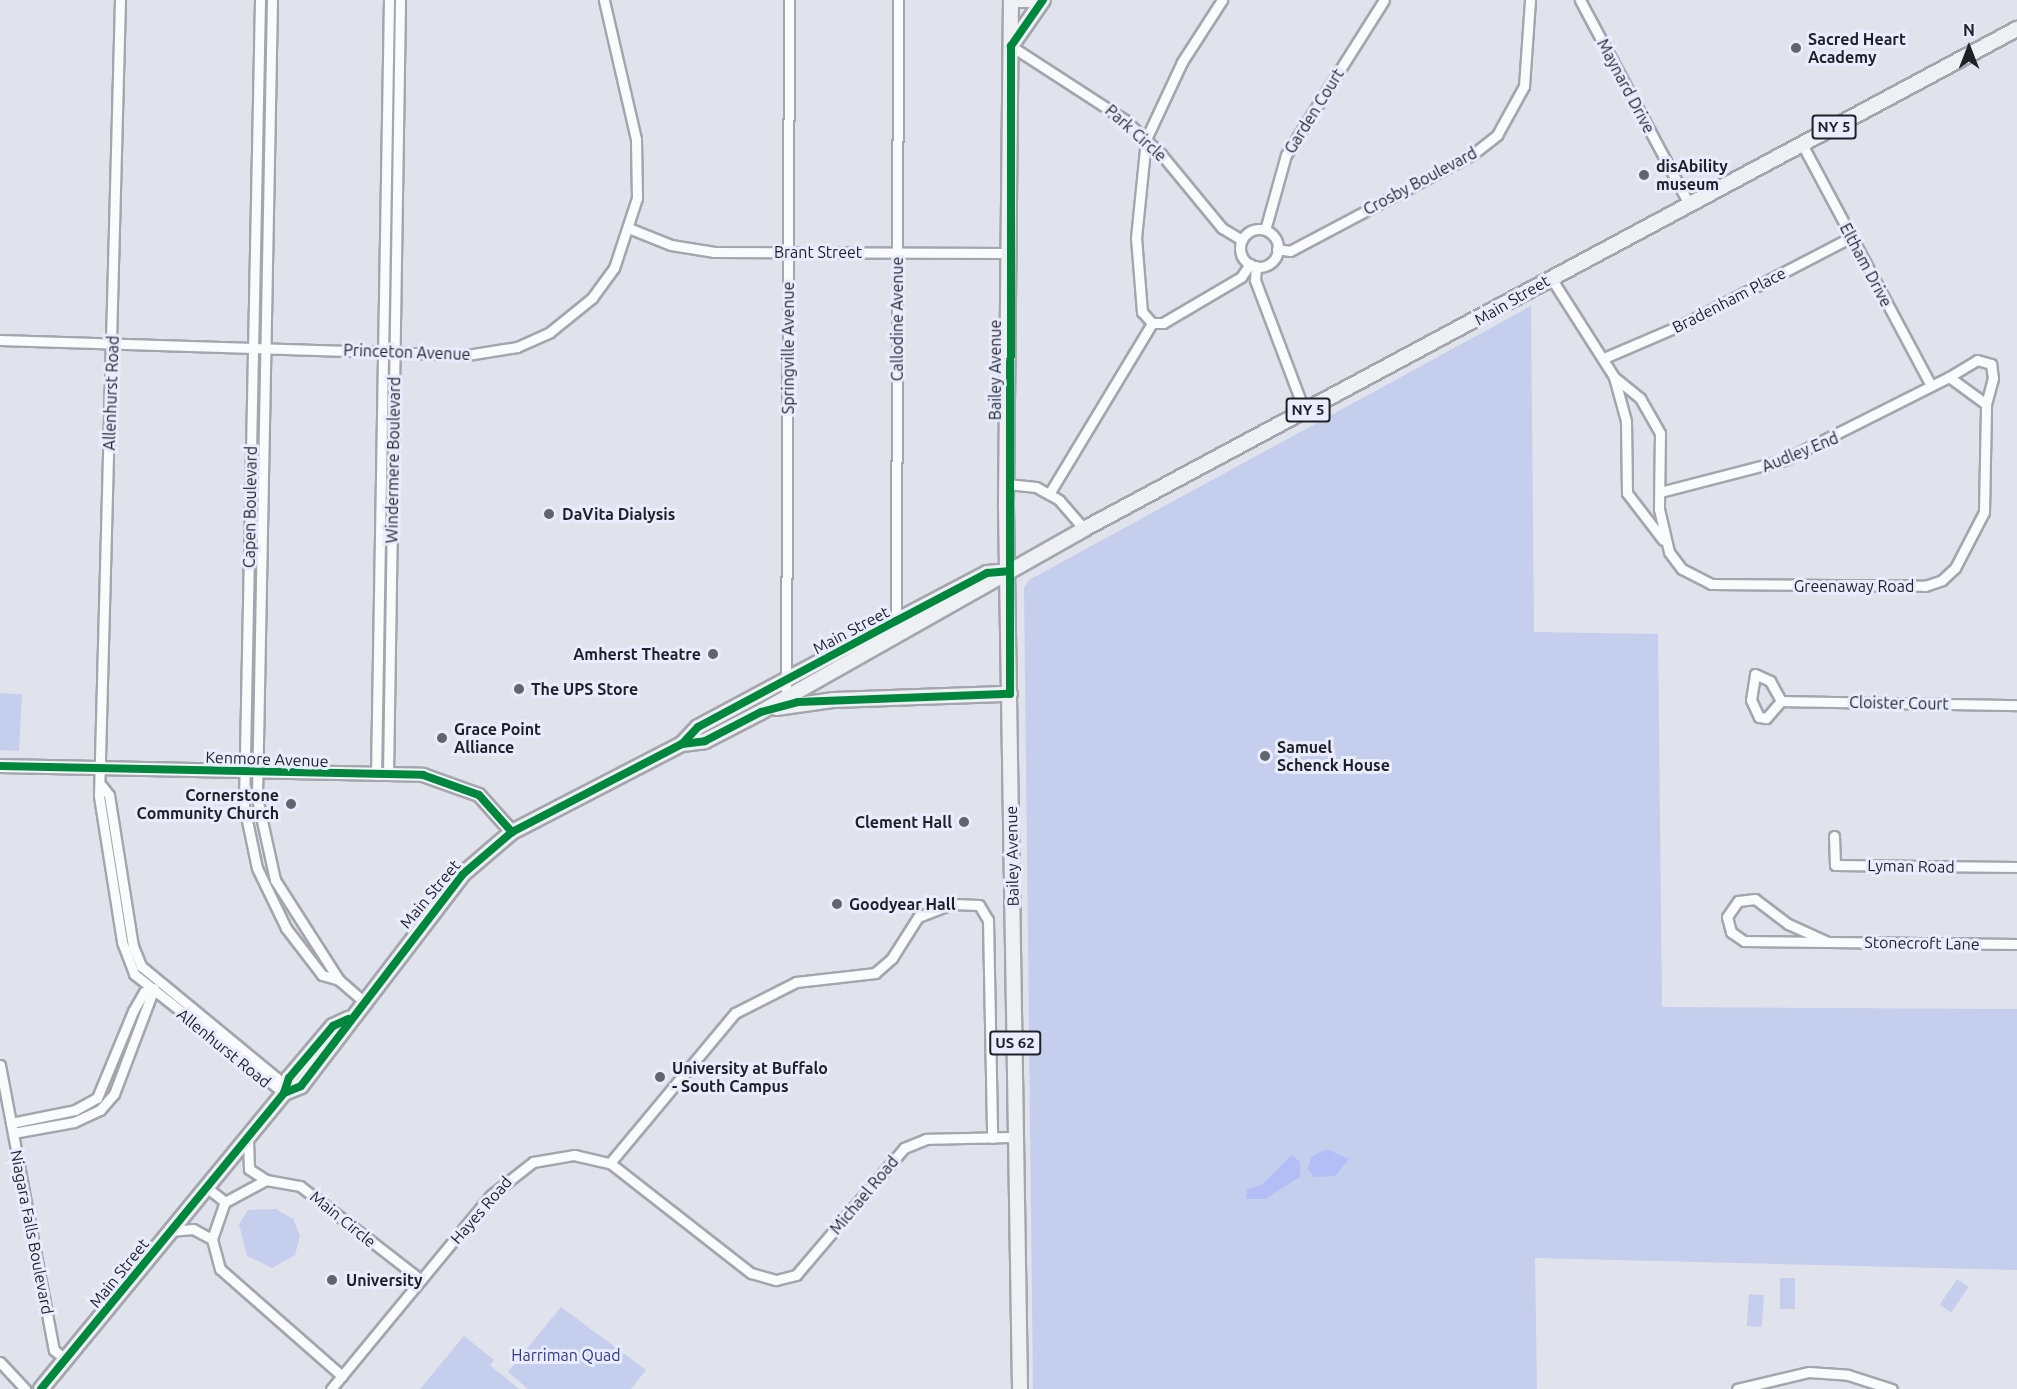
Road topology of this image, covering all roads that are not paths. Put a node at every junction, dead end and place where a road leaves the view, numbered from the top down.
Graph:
1 (120, 0) edge
2 (260, 0) edge
3 (272, 0) edge
4 (389, 0) edge
5 (400, 0) edge
6 (604, 0) edge
7 (789, 0) edge
8 (898, 0) edge
9 (1011, 0) edge
10 (1017, 0) edge
11 (1041, 0) edge
12 (1222, 0) edge
13 (1384, 0) edge
14 (1530, 0) edge
15 (1580, 0) edge
16 (2017, 29) edge
17 (1011, 46) junction
18 (1146, 139) junction
19 (1802, 144) junction
20 (1689, 204) junction
21 (631, 229) junction
22 (1265, 230) junction
23 (1851, 237) junction
24 (1242, 240) junction
25 (1277, 249) junction
26 (897, 252) junction
27 (788, 253) junction
28 (1008, 253) junction
29 (1253, 265) junction
30 (1551, 278) junction
31 (1152, 323) junction
32 (0, 340) edge
33 (112, 342) junction
34 (254, 347) junction
35 (266, 347) junction
36 (383, 351) junction
37 (395, 351) junction
38 (1604, 358) junction
39 (1614, 377) junction
40 (1949, 377) junction
41 (1931, 386) junction
42 (1986, 404) junction
43 (1305, 412) junction
44 (1007, 484) junction
45 (1660, 492) junction
46 (1049, 494) junction
47 (1084, 529) junction
48 (1666, 544) junction
49 (1008, 571) junction
50 (896, 621) junction
51 (896, 637) junction
52 (786, 681) junction
53 (1010, 694) junction
54 (786, 697) junction
55 (1781, 701) junction
56 (2017, 705) edge
57 (761, 712) junction
58 (682, 744) junction
59 (0, 766) edge
60 (100, 768) junction
61 (245, 771) junction
62 (258, 772) junction
63 (382, 775) junction
64 (102, 786) junction
65 (512, 832) junction
66 (1834, 836) dead end
67 (2017, 867) edge
68 (123, 881) junction
69 (112, 883) junction
70 (278, 887) junction
71 (267, 894) junction
72 (1828, 942) junction
73 (2017, 944) edge
74 (339, 980) junction
75 (155, 986) junction
76 (362, 1000) junction
77 (120, 1057) junction
78 (0, 1065) edge
79 (284, 1093) junction
80 (87, 1104) junction
81 (93, 1114) junction
82 (12, 1128) junction
83 (249, 1136) junction
84 (1017, 1137) junction
85 (992, 1138) junction
86 (610, 1163) junction
87 (266, 1180) junction
88 (206, 1187) junction
89 (225, 1202) junction
90 (171, 1231) junction
91 (212, 1239) junction
92 (796, 1275) joint
93 (421, 1280) junction
94 (65, 1359) junction
95 (0, 1362) edge
96 (0, 1376) edge
97 (342, 1376) junction
98 (11, 1377) junction
99 (25, 1389) edge
100 (41, 1389) edge
101 (332, 1389) edge
102 (1020, 1389) edge
103 (1737, 1389) edge
104 (1892, 1389) edge

1 - 33 street, Allenhurst Road
2 - 34 street, Capen Boulevard
3 - 35 street, Capen Boulevard
4 - 36 street, Windermere Boulevard
5 - 37 street, Windermere Boulevard
6 - 21 street, Princeton Avenue
7 - 27 street, Springville Avenue
8 - 26 street, Callodine Avenue
9 - 17 main road, Bailey Avenue / US 62
10 - 11 main road
11 - 17 main road
12 - 18 street
13 - 22 street, Garden Court
14 - 25 street, Crosby Boulevard
15 - 20 street, Maynard Drive
16 - 19 main road, Main Street / NY 5
17 - 18 street, Park Circle
17 - 28 main road, Bailey Avenue / US 62
18 - 24 street, Park Circle
18 - 31 street
19 - 20 main road, Main Street / NY 5
19 - 23 street, Eltham Drive
20 - 30 main road, Main Street / NY 5
21 - 27 street, Brant Street
21 - 37 street, Princeton Avenue
22 - 24 street
22 - 25 street
23 - 38 street, Bradenham Place
23 - 41 street, Eltham Drive
24 - 29 street
25 - 29 street, Crosby Boulevard
26 - 27 street, Brant Street
26 - 28 street, Brant Street
26 - 50 street, Callodine Avenue
27 - 52 street, Springville Avenue
28 - 44 main road, Bailey Avenue / US 62
29 - 31 street, Crosby Boulevard
29 - 43 street
30 - 38 street
30 - 43 main road, Main Street / NY 5
31 - 46 street
32 - 33 street, Princeton Avenue
33 - 34 street, Princeton Avenue
33 - 60 street, Allenhurst Road
34 - 35 street, Princeton Avenue
34 - 61 street, Capen Boulevard
35 - 36 street, Princeton Avenue
35 - 62 street, Capen Boulevard
36 - 37 street, Princeton Avenue
36 - 63 street, Windermere Boulevard
37 - 63 street, Windermere Boulevard
38 - 39 street
39 - 45 street
39 - 48 street, Greenaway Road
40 - 41 street, Greenaway Road
40 - 42 street
40 - 42 street, Greenaway Road
41 - 45 street, Audley End
42 - 48 street, Greenaway Road
43 - 47 main road, Main Street / NY 5
44 - 46 street
44 - 49 main road, Bailey Avenue / US 62
45 - 48 street
46 - 47 street
47 - 49 main road, Main Street / NY 5
49 - 50 main road, Main Street / NY 5
49 - 51 main road, Main Street / NY 5
49 - 53 main road, Bailey Avenue / US 62
50 - 51 street, Callodine Avenue
50 - 52 main road, Main Street / NY 5
51 - 54 main road, Main Street / NY 5
52 - 54 street, Springville Avenue
52 - 58 main road, Main Street / NY 5
53 - 57 main road
53 - 84 main road, Bailey Avenue / US 62
54 - 57 main road, Main Street / NY 5
55 - 55 street
55 - 56 street, Cloister Court
57 - 58 main road, Main Street / NY 5
58 - 65 main road, Main Street / NY 5
59 - 60 main road, Kenmore Avenue
60 - 61 main road, Kenmore Avenue
60 - 64 street, Allenhurst Road
61 - 62 main road, Kenmore Avenue
61 - 71 street, Capen Boulevard
62 - 63 main road, Kenmore Avenue
62 - 70 street, Capen Boulevard
63 - 65 main road, Kenmore Avenue
64 - 68 street, Allenhurst Road
64 - 69 street, Allenhurst Road
65 - 76 main road, Main Street / NY 5
66 - 67 street, Lyman Road
68 - 69 street
68 - 75 street, Allenhurst Road
69 - 75 street, Allenhurst Road
70 - 71 street
70 - 74 street, Capen Boulevard
71 - 74 street, Capen Boulevard
72 - 72 street, Stonecroft Lane
72 - 73 street, Stonecroft Lane
74 - 76 street, Capen Boulevard
75 - 77 street
75 - 79 street, Allenhurst Road
76 - 79 main road, Main Street / NY 5
77 - 80 street
77 - 81 street
78 - 82 street, Niagara Falls Boulevard
79 - 83 main road, Main Street / NY 5
80 - 81 street
80 - 82 street
81 - 82 street
82 - 94 street, Niagara Falls Boulevard
83 - 87 street
83 - 88 main road, Main Street / NY 5
84 - 85 street, Michael Road
84 - 102 main road, Bailey Avenue / US 62
85 - 86 street
85 - 92 street, Michael Road
86 - 92 street, Hayes Road
86 - 93 street, Hayes Road
87 - 89 street
87 - 93 street, Main Circle
88 - 89 street
88 - 90 main road, Main Street / NY 5
89 - 91 street
90 - 91 street
90 - 94 main road, Main Street / NY 5
91 - 97 street
93 - 97 street, Hayes Road
94 - 100 main road, NY 5
95 - 98 street
96 - 98 street
97 - 101 street, Hayes Road
98 - 99 street
103 - 104 street

